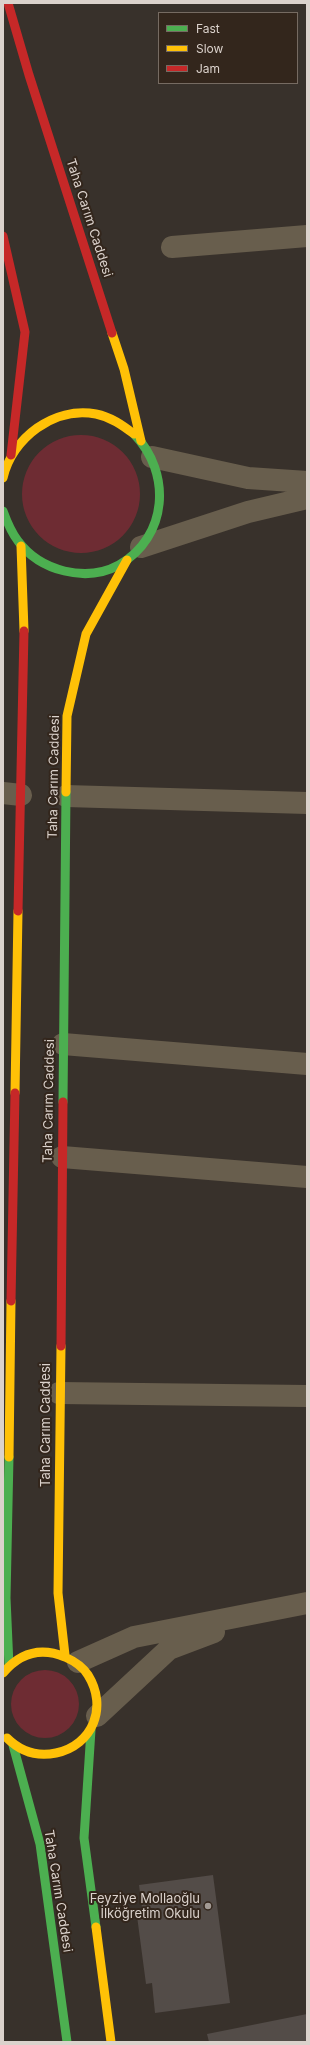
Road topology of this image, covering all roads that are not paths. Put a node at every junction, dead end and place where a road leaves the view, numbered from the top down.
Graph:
1 (8, 3) edge
2 (3, 236) edge
3 (307, 236) edge
4 (172, 247) dead end
5 (147, 449) junction
6 (10, 456) junction
7 (3, 478) edge
8 (307, 482) edge
9 (307, 498) edge
10 (3, 511) edge
11 (21, 546) junction
12 (134, 553) junction
13 (12, 794) edge
14 (66, 796) junction
15 (307, 803) edge
16 (10, 1039) edge
17 (63, 1044) junction
18 (307, 1064) edge
19 (62, 1157) junction
20 (307, 1177) edge
21 (59, 1393) junction
22 (307, 1396) edge
23 (307, 1603) edge
24 (260, 1614) junction
25 (71, 1658) junction
26 (6, 1670) edge
27 (94, 1723) junction
28 (3, 1735) edge
29 (13, 1745) junction
30 (67, 2042) edge
31 (110, 2042) edge

1 - 5 main road, Taha Carım Caddesi
2 - 6 main road
3 - 4 street
5 - 6 main road
5 - 8 street
5 - 12 main road, Taha Carım Caddesi
6 - 7 main road
9 - 12 street
10 - 11 main road
11 - 12 main road
11 - 13 main road
12 - 14 main road, Taha Carım Caddesi
13 - 16 main road
14 - 15 street
14 - 17 main road, Taha Carım Caddesi
16 - 26 main road
17 - 18 street
17 - 19 main road, Taha Carım Caddesi
19 - 20 street
19 - 21 main road, Taha Carım Caddesi
21 - 22 street
21 - 25 main road, Taha Carım Caddesi
23 - 24 street
24 - 25 street
24 - 27 street
25 - 26 main road
25 - 27 main road
27 - 29 main road
27 - 31 main road
28 - 29 main road
29 - 30 main road, Taha Carım Caddesi

